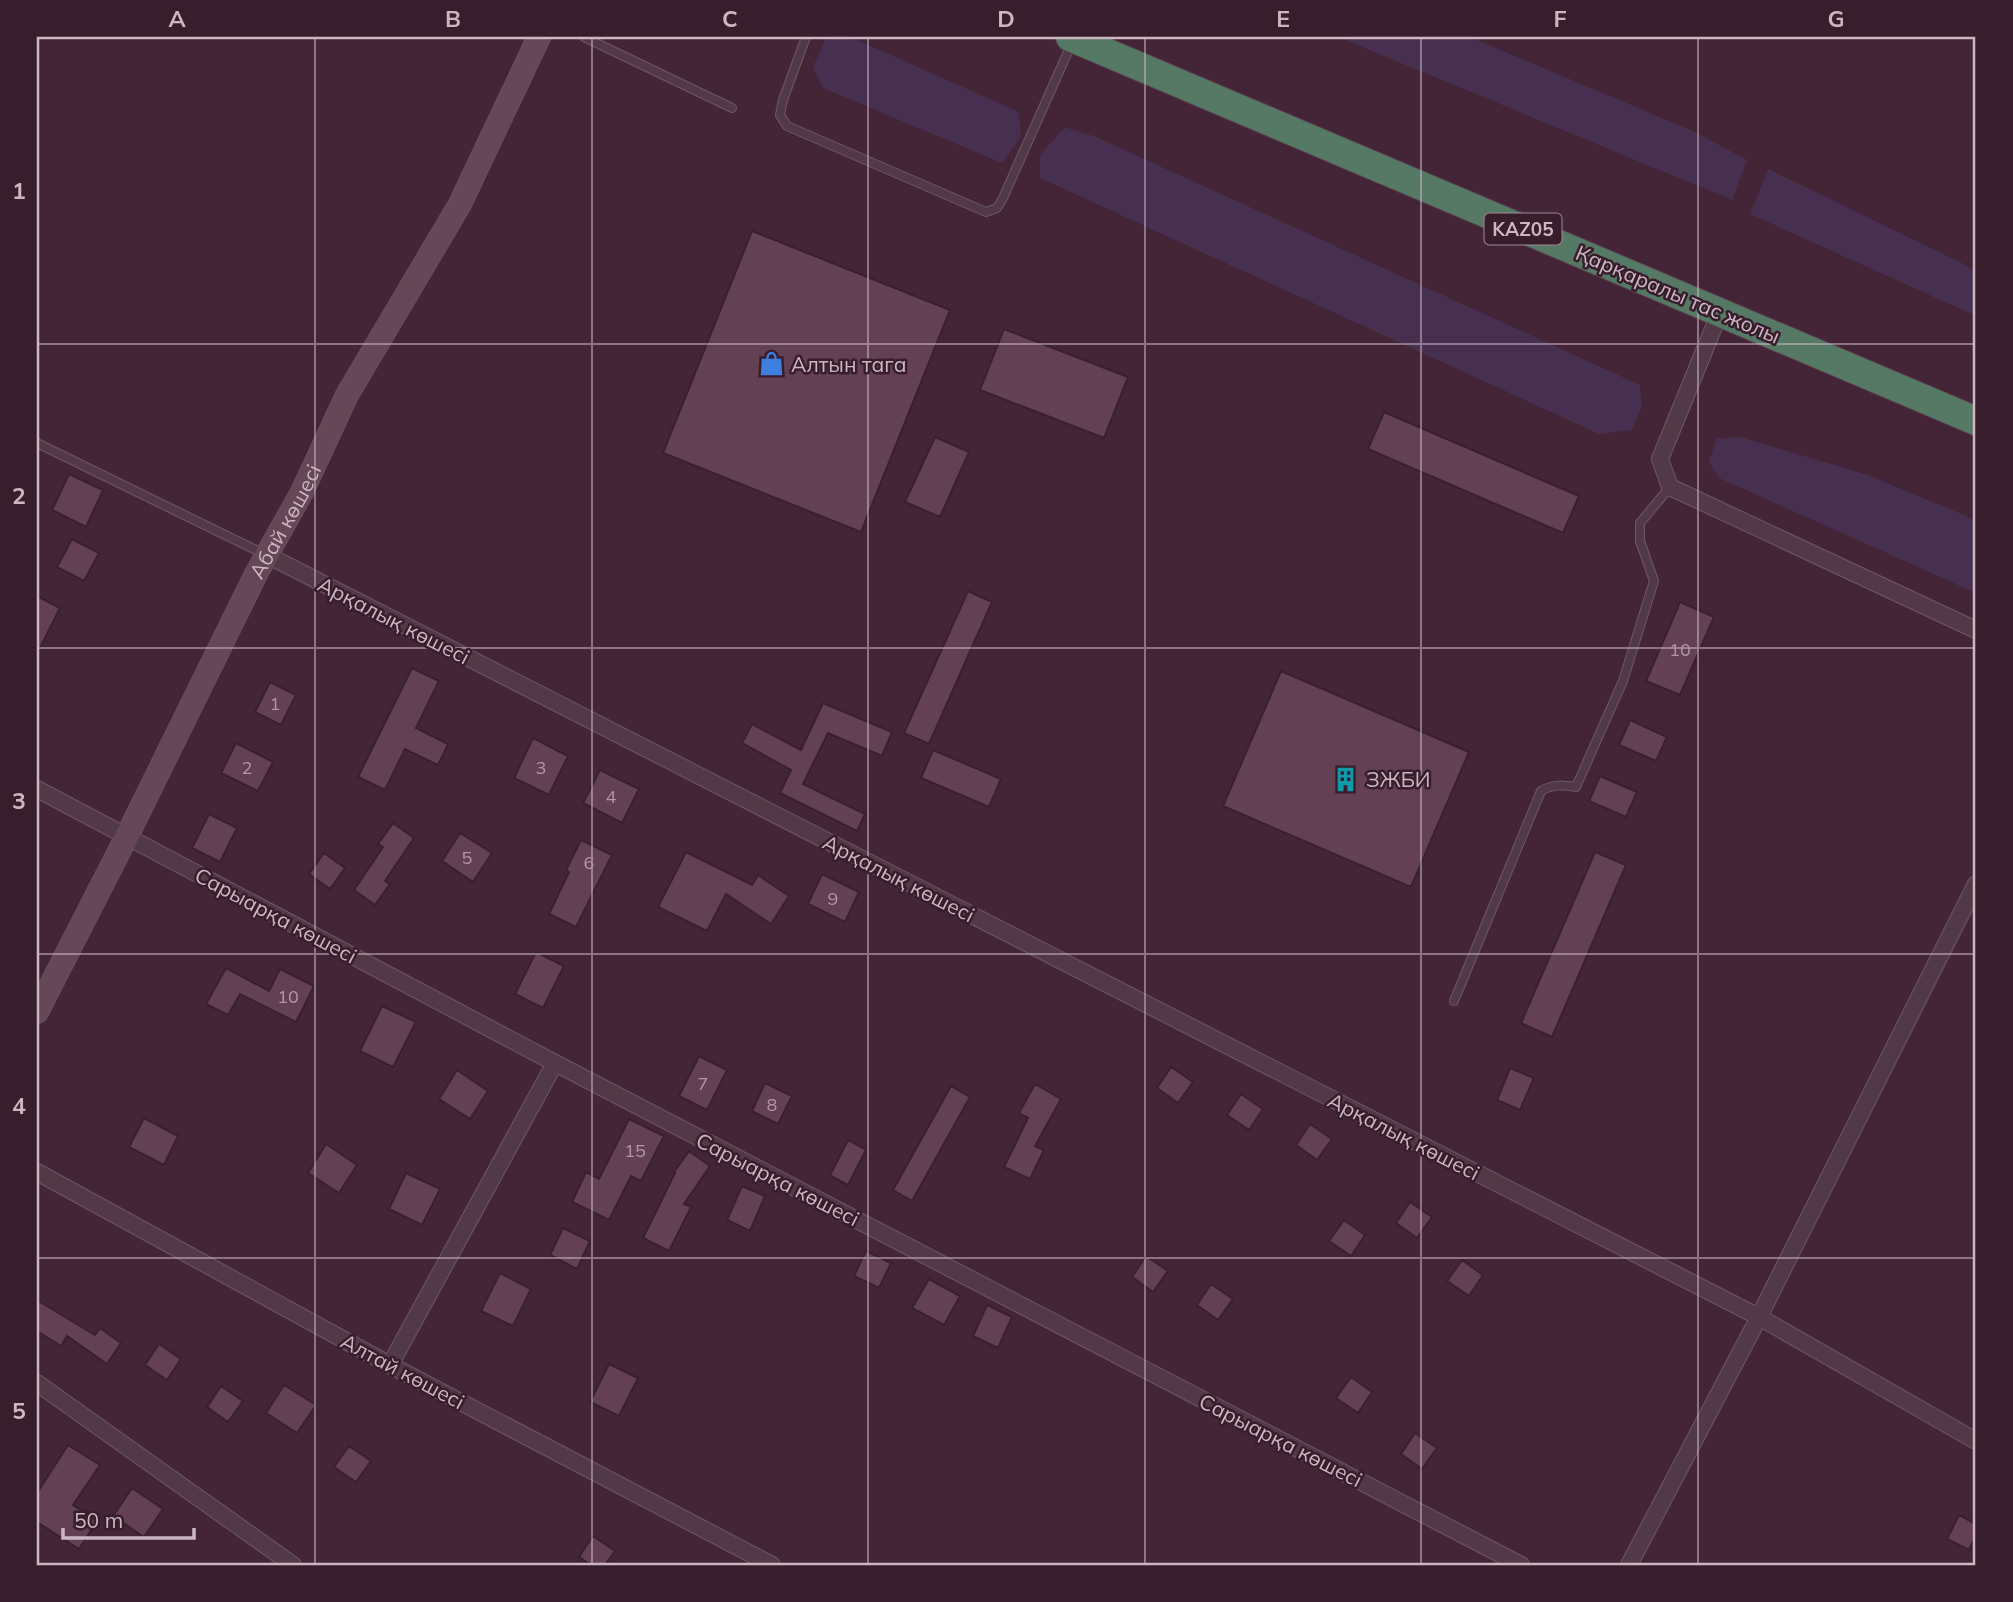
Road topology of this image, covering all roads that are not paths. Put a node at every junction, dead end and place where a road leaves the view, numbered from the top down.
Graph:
1 (539, 37) edge
2 (584, 37) edge
3 (806, 37) edge
4 (1072, 38) edge
5 (732, 108) dead end
6 (1720, 312) junction
7 (1976, 421) edge
8 (37, 443) edge
9 (1670, 486) junction
10 (267, 555) junction
11 (1976, 630) edge
12 (37, 789) edge
13 (127, 836) junction
14 (1976, 884) edge
15 (1454, 1001) dead end
16 (37, 1012) edge
17 (555, 1063) junction
18 (37, 1172) edge
19 (1759, 1317) junction
20 (390, 1365) junction
21 (37, 1383) edge
22 (1976, 1441) edge
23 (293, 1565) edge
24 (772, 1565) edge
25 (1521, 1565) edge
26 (1629, 1565) edge

1 - 10 main road, Абай көшесі
2 - 5 lane
3 - 4 lane
4 - 6 highway, Қарқаралы тас жолы / KАZ05
6 - 7 highway, Қарқаралы тас жолы / KАZ05
6 - 9 street
8 - 10 lane, Арқалық көшесі
9 - 11 street
9 - 15 lane
10 - 13 main road, Абай көшесі
10 - 19 street, Арқалық көшесі
12 - 13 street, Сарыарқа көшесі
13 - 16 main road, Абай көшесі
13 - 17 street, Сарыарқа көшесі
14 - 19 street
17 - 20 street
17 - 25 street, Сарыарқа көшесі
18 - 20 street, Алтай көшесі
19 - 22 street, Арқалық көшесі
19 - 26 street
20 - 24 street, Алтай көшесі
21 - 23 street

